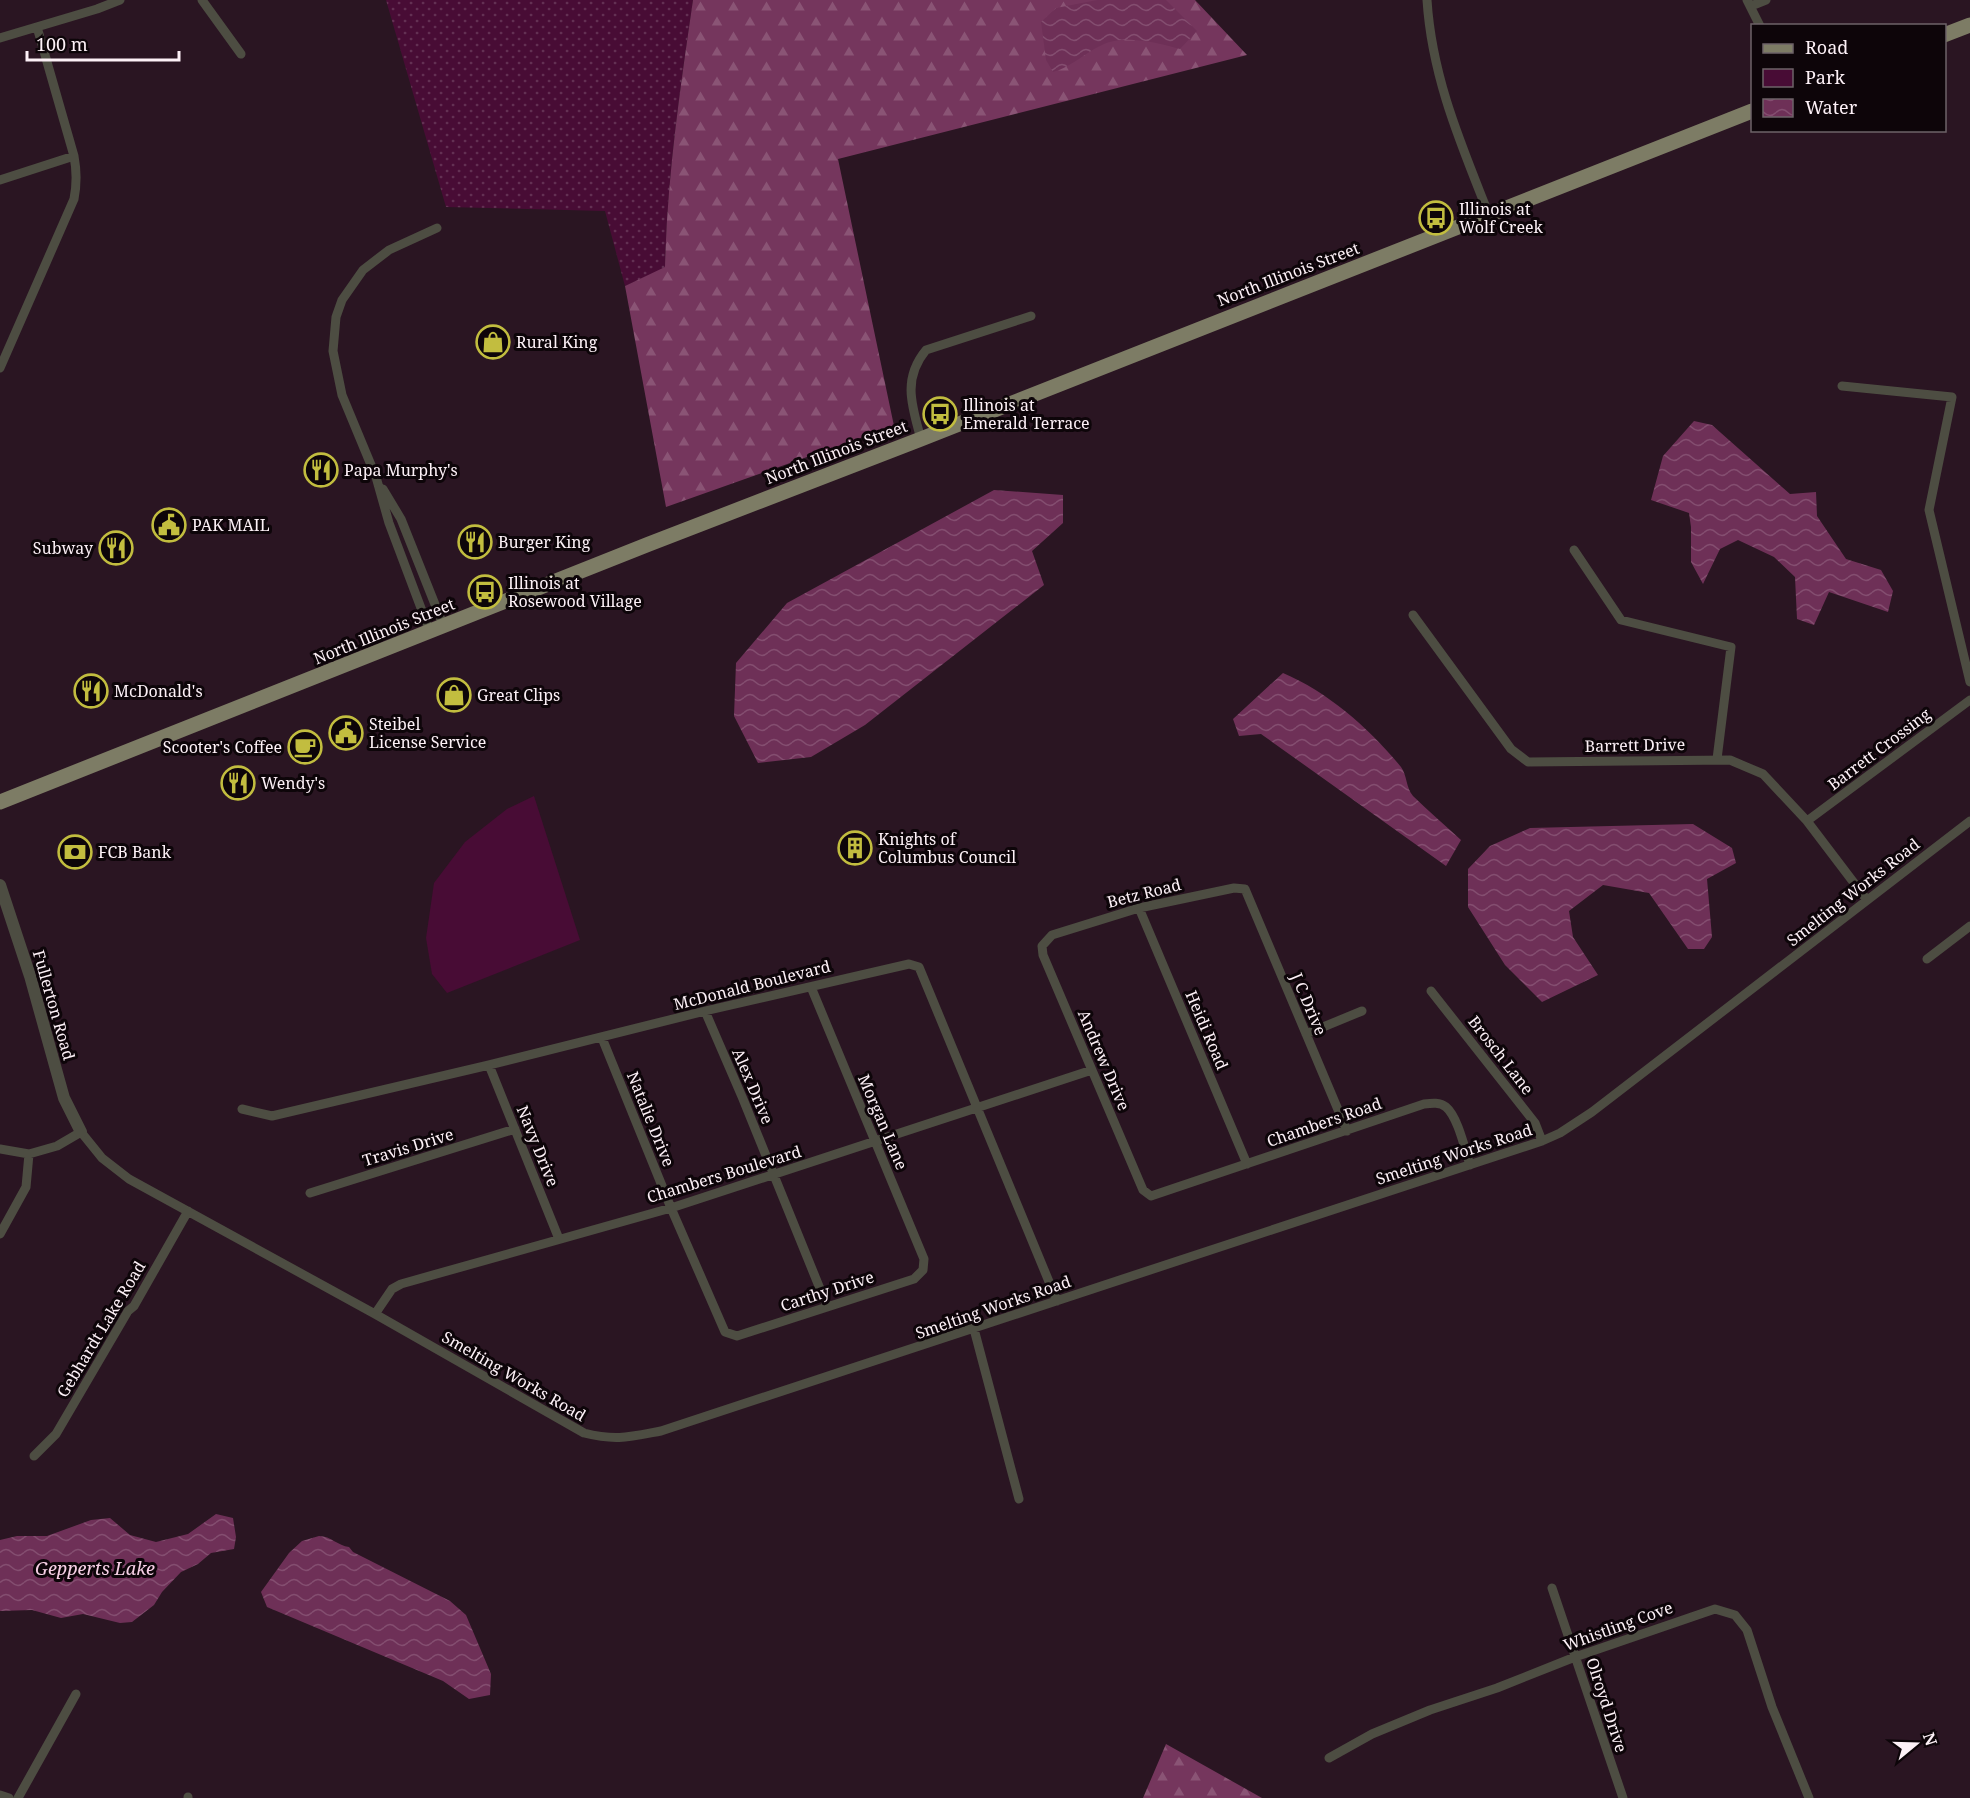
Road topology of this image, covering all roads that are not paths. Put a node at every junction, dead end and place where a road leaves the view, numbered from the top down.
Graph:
1 (120, 0) edge
2 (202, 0) edge
3 (1426, 0) edge
4 (1766, 0) edge
5 (1749, 3) edge
6 (1759, 24) edge
7 (1970, 25) edge
8 (37, 27) junction
9 (1946, 34) edge
10 (0, 38) edge
11 (241, 54) dead end
12 (1751, 111) edge
13 (74, 156) junction
14 (0, 180) edge
15 (1489, 215) junction
16 (437, 228) dead end
17 (1031, 316) dead end
18 (0, 368) edge
19 (1842, 386) dead end
20 (921, 439) junction
21 (376, 477) junction
22 (1574, 550) dead end
23 (1413, 615) dead end
24 (437, 629) junction
25 (1970, 682) edge
26 (1970, 700) edge
27 (1717, 759) junction
28 (0, 802) edge
29 (1807, 821) junction
30 (1970, 821) edge
31 (0, 885) edge
32 (1245, 889) joint
33 (1868, 900) junction
34 (1139, 908) junction
35 (1970, 927) edge
36 (1052, 934) joint
37 (1927, 959) dead end
38 (811, 987) junction
39 (1431, 991) dead end
40 (705, 1011) junction
41 (1362, 1011) dead end
42 (1306, 1034) junction
43 (602, 1038) junction
44 (489, 1065) junction
45 (1092, 1070) junction
46 (978, 1108) junction
47 (242, 1109) dead end
48 (515, 1129) junction
49 (81, 1131) junction
50 (1347, 1131) junction
51 (1542, 1141) junction
52 (875, 1142) junction
53 (0, 1149) edge
54 (29, 1154) junction
55 (1247, 1164) junction
56 (1470, 1165) junction
57 (774, 1175) junction
58 (310, 1193) dead end
59 (1152, 1196) joint
60 (671, 1208) junction
61 (188, 1211) junction
62 (0, 1234) edge
63 (559, 1239) junction
64 (923, 1270) joint
65 (1057, 1301) junction
66 (827, 1306) junction
67 (375, 1314) junction
68 (974, 1329) junction
69 (737, 1336) joint
70 (34, 1456) dead end
71 (1020, 1499) dead end
72 (1552, 1588) dead end
73 (1575, 1657) junction
74 (75, 1694) dead end
75 (1329, 1758) dead end
76 (0, 1795) edge
77 (9, 1798) edge
78 (18, 1798) edge
79 (1623, 1798) edge
80 (1809, 1798) edge

1 - 8 street
2 - 11 street
3 - 15 street
4 - 5 street
5 - 6 street
7 - 9 main road
8 - 10 street
8 - 13 street
12 - 15 main road, North Illinois Street
13 - 14 street
13 - 18 street
15 - 20 main road, North Illinois Street
16 - 21 street
17 - 20 street
19 - 25 street
20 - 24 main road, North Illinois Street
21 - 24 street
21 - 24 street
22 - 27 street
23 - 27 street, Barrett Drive
24 - 28 main road, North Illinois Street
26 - 29 street, Barrett Crossing
27 - 29 street, Barrett Drive
29 - 33 street, Barrett Drive
30 - 33 street, Smelting Works Road
31 - 49 street, Fullerton Road
32 - 34 street, Betz Road
32 - 42 street, J C Drive
33 - 51 street, Smelting Works Road
34 - 36 street, Betz Road
34 - 55 street, Heidi Road
35 - 37 street
36 - 45 street, Andrew Drive
38 - 40 street, McDonald Boulevard
38 - 46 street, McDonald Boulevard
38 - 52 street, Morgan Lane
39 - 51 street, Brosch Lane
40 - 43 street, McDonald Boulevard
40 - 57 street, Alex Drive
41 - 42 street
42 - 50 street, J C Drive
43 - 44 street, McDonald Boulevard
43 - 60 street, Natalie Drive
44 - 47 street, McDonald Boulevard
44 - 48 street, Navy Drive
45 - 46 street, Chambers Boulevard
45 - 59 street, Andrew Drive
46 - 52 street, Chambers Boulevard
46 - 65 street, McDonald Boulevard
48 - 58 street, Travis Drive
48 - 63 street, Navy Drive
49 - 54 street
49 - 61 street, Smelting Works Road
50 - 55 street, Chambers Road
50 - 56 street, Chambers Road
51 - 56 street, Smelting Works Road
52 - 57 street, Chambers Boulevard
52 - 64 street, Morgan Lane
53 - 54 street
54 - 62 street
55 - 59 street, Chambers Road
56 - 65 street, Smelting Works Road
57 - 60 street, Chambers Boulevard
57 - 66 street, Alex Drive
60 - 63 street, Chambers Boulevard
60 - 69 street, Natalie Drive
61 - 67 street, Smelting Works Road
61 - 70 street, Gebhardt Lake Road
63 - 67 street, Chambers Boulevard
64 - 66 street, Carthy Drive
65 - 68 street, Smelting Works Road
66 - 69 street, Carthy Drive
67 - 68 street, Smelting Works Road
68 - 71 street
72 - 73 street, Olroyd Drive
73 - 75 street, Whistling Cove
73 - 79 street, Olroyd Drive
73 - 80 street, Whistling Cove
74 - 78 street
76 - 77 street

